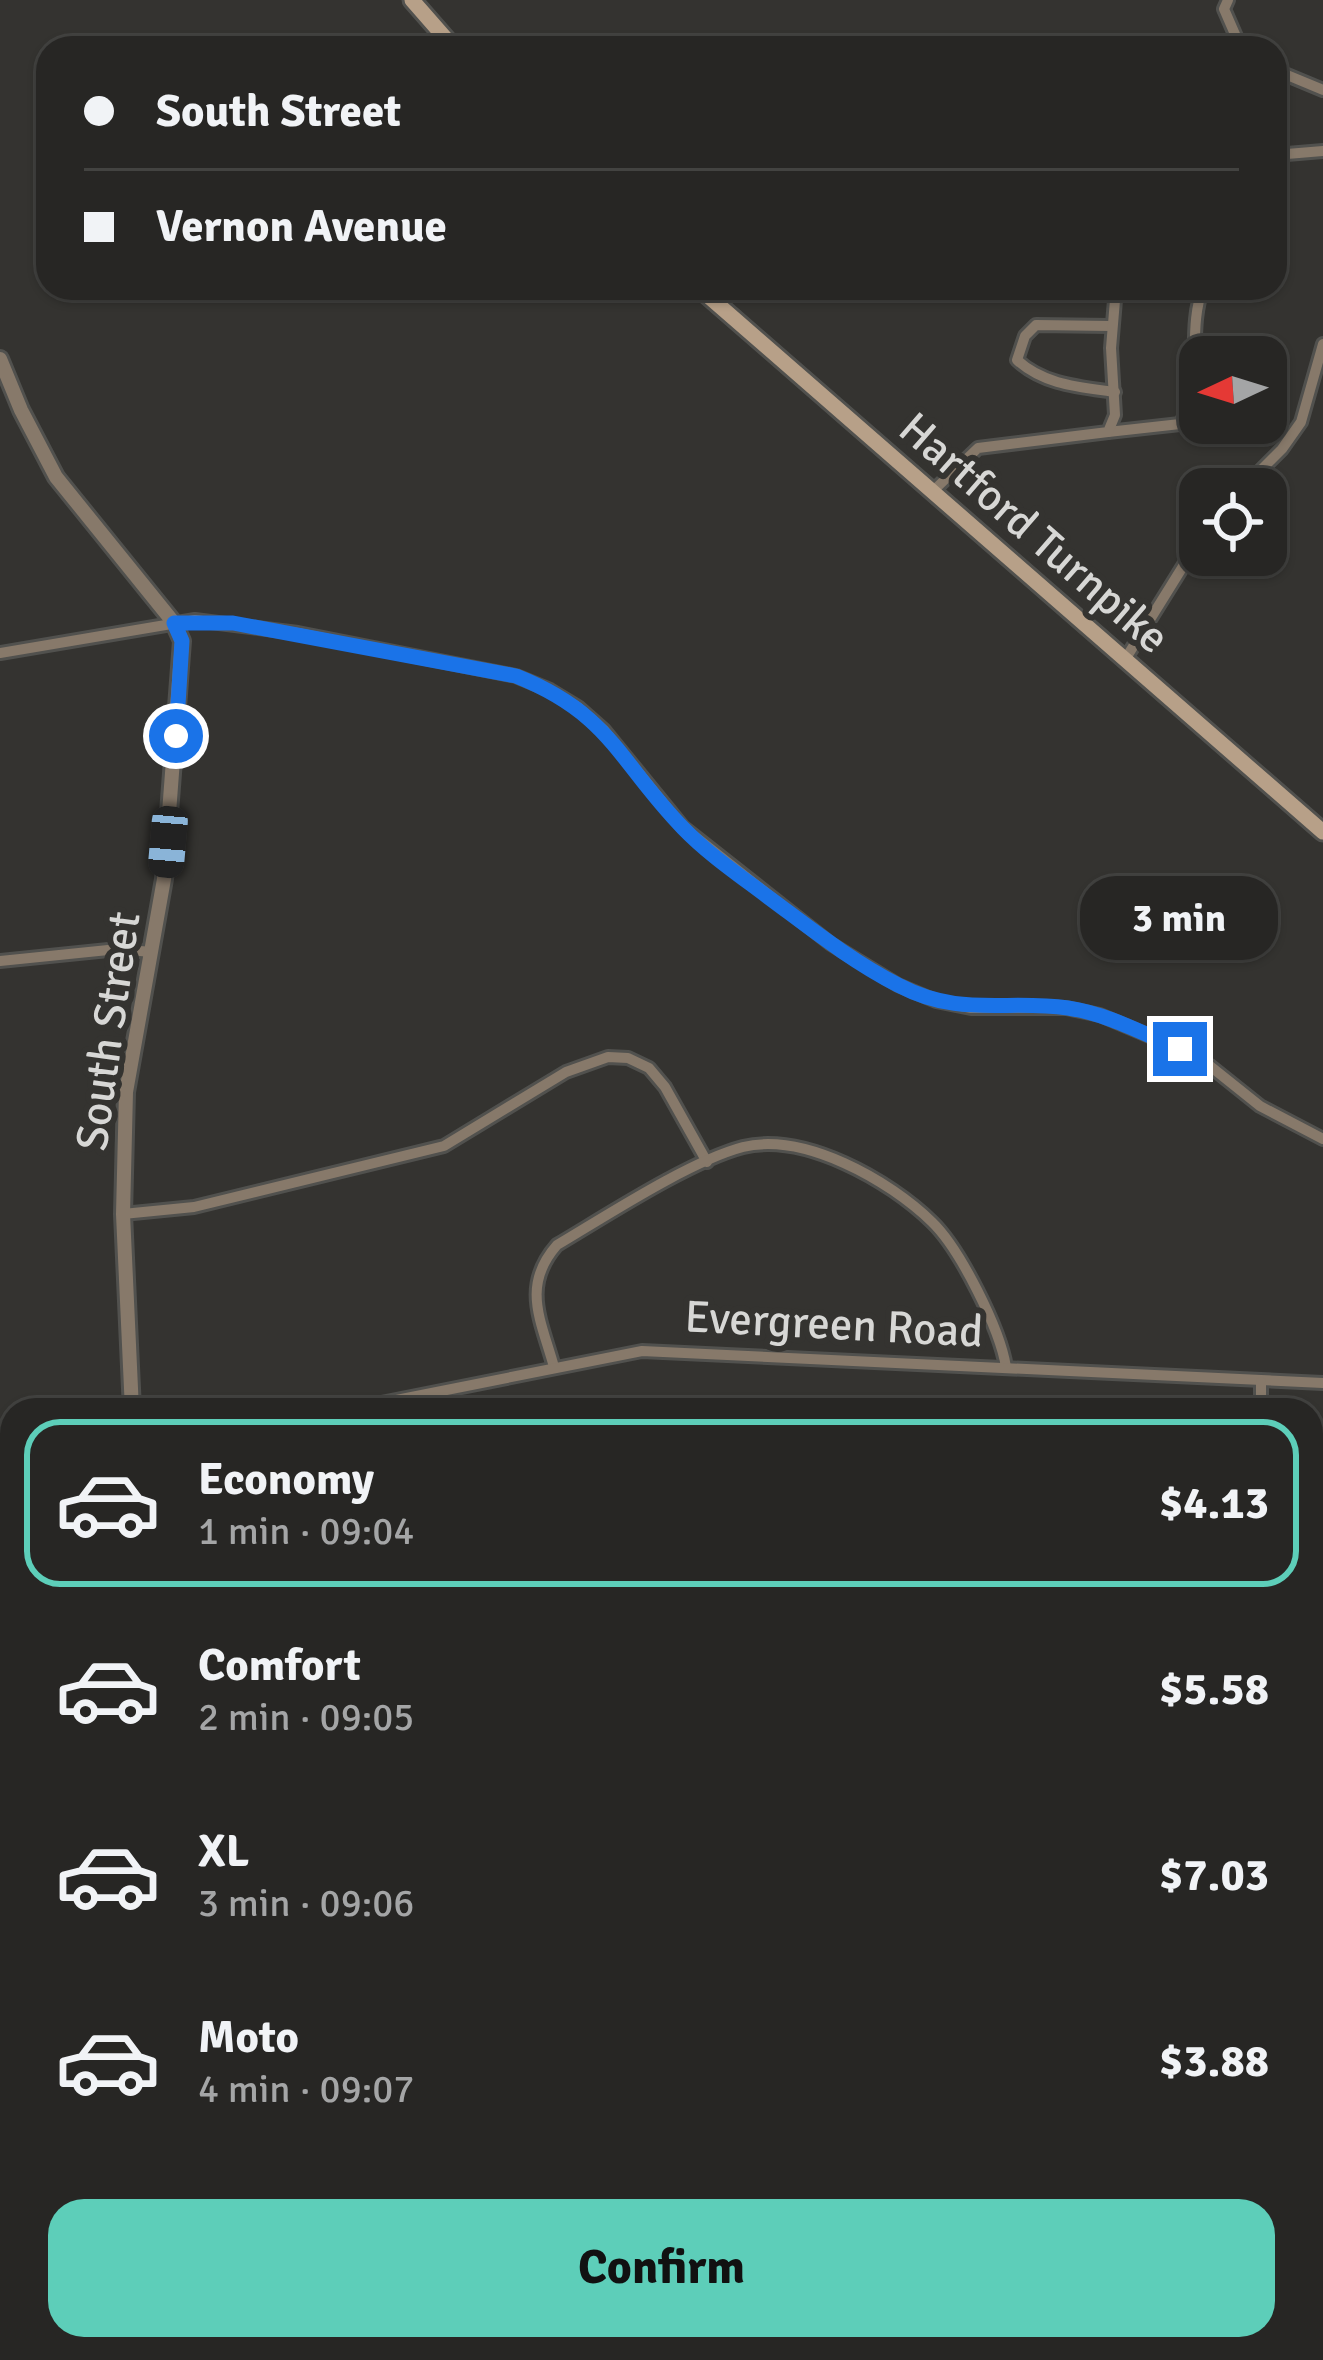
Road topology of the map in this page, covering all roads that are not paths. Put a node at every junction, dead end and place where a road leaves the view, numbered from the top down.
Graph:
1 (412, 0) edge
2 (1228, 0) edge
3 (444, 36) edge
4 (1235, 36) edge
5 (1287, 75) edge
6 (1323, 90) edge
7 (1323, 151) edge
8 (1287, 154) edge
9 (713, 300) edge
10 (1115, 300) edge
11 (1201, 300) edge
12 (1111, 326) junction
13 (1323, 344) edge
14 (0, 359) edge
15 (1115, 392) junction
16 (1108, 432) junction
17 (1263, 468) edge
18 (934, 490) junction
19 (1179, 573) edge
20 (174, 623) junction
21 (0, 653) edge
22 (1126, 658) junction
23 (1323, 832) edge
24 (151, 952) junction
25 (0, 961) edge
26 (1323, 1139) edge
27 (707, 1162) junction
28 (123, 1214) junction
29 (554, 1367) junction
30 (1006, 1367) junction
31 (1261, 1382) junction
32 (1323, 1383) edge
33 (131, 1398) edge
34 (404, 1398) edge
35 (1261, 1398) edge

1 - 3 main road
2 - 4 street
5 - 6 street
7 - 8 street
9 - 18 main road, Hartford Turnpike
10 - 12 street
11 - 16 street
12 - 15 street
12 - 15 street
13 - 17 street
14 - 20 street
15 - 16 street
16 - 18 street
18 - 22 main road, Hartford Turnpike
19 - 22 street
20 - 21 street
20 - 24 street, South Street
20 - 26 street
22 - 23 main road, Hartford Turnpike
24 - 25 street
24 - 28 street, South Street
27 - 28 street
27 - 29 street
27 - 30 street
28 - 33 street, South Street
29 - 30 street, Evergreen Road
29 - 34 street, Evergreen Road
30 - 31 street, Evergreen Road
31 - 32 street, Evergreen Road
31 - 35 street

